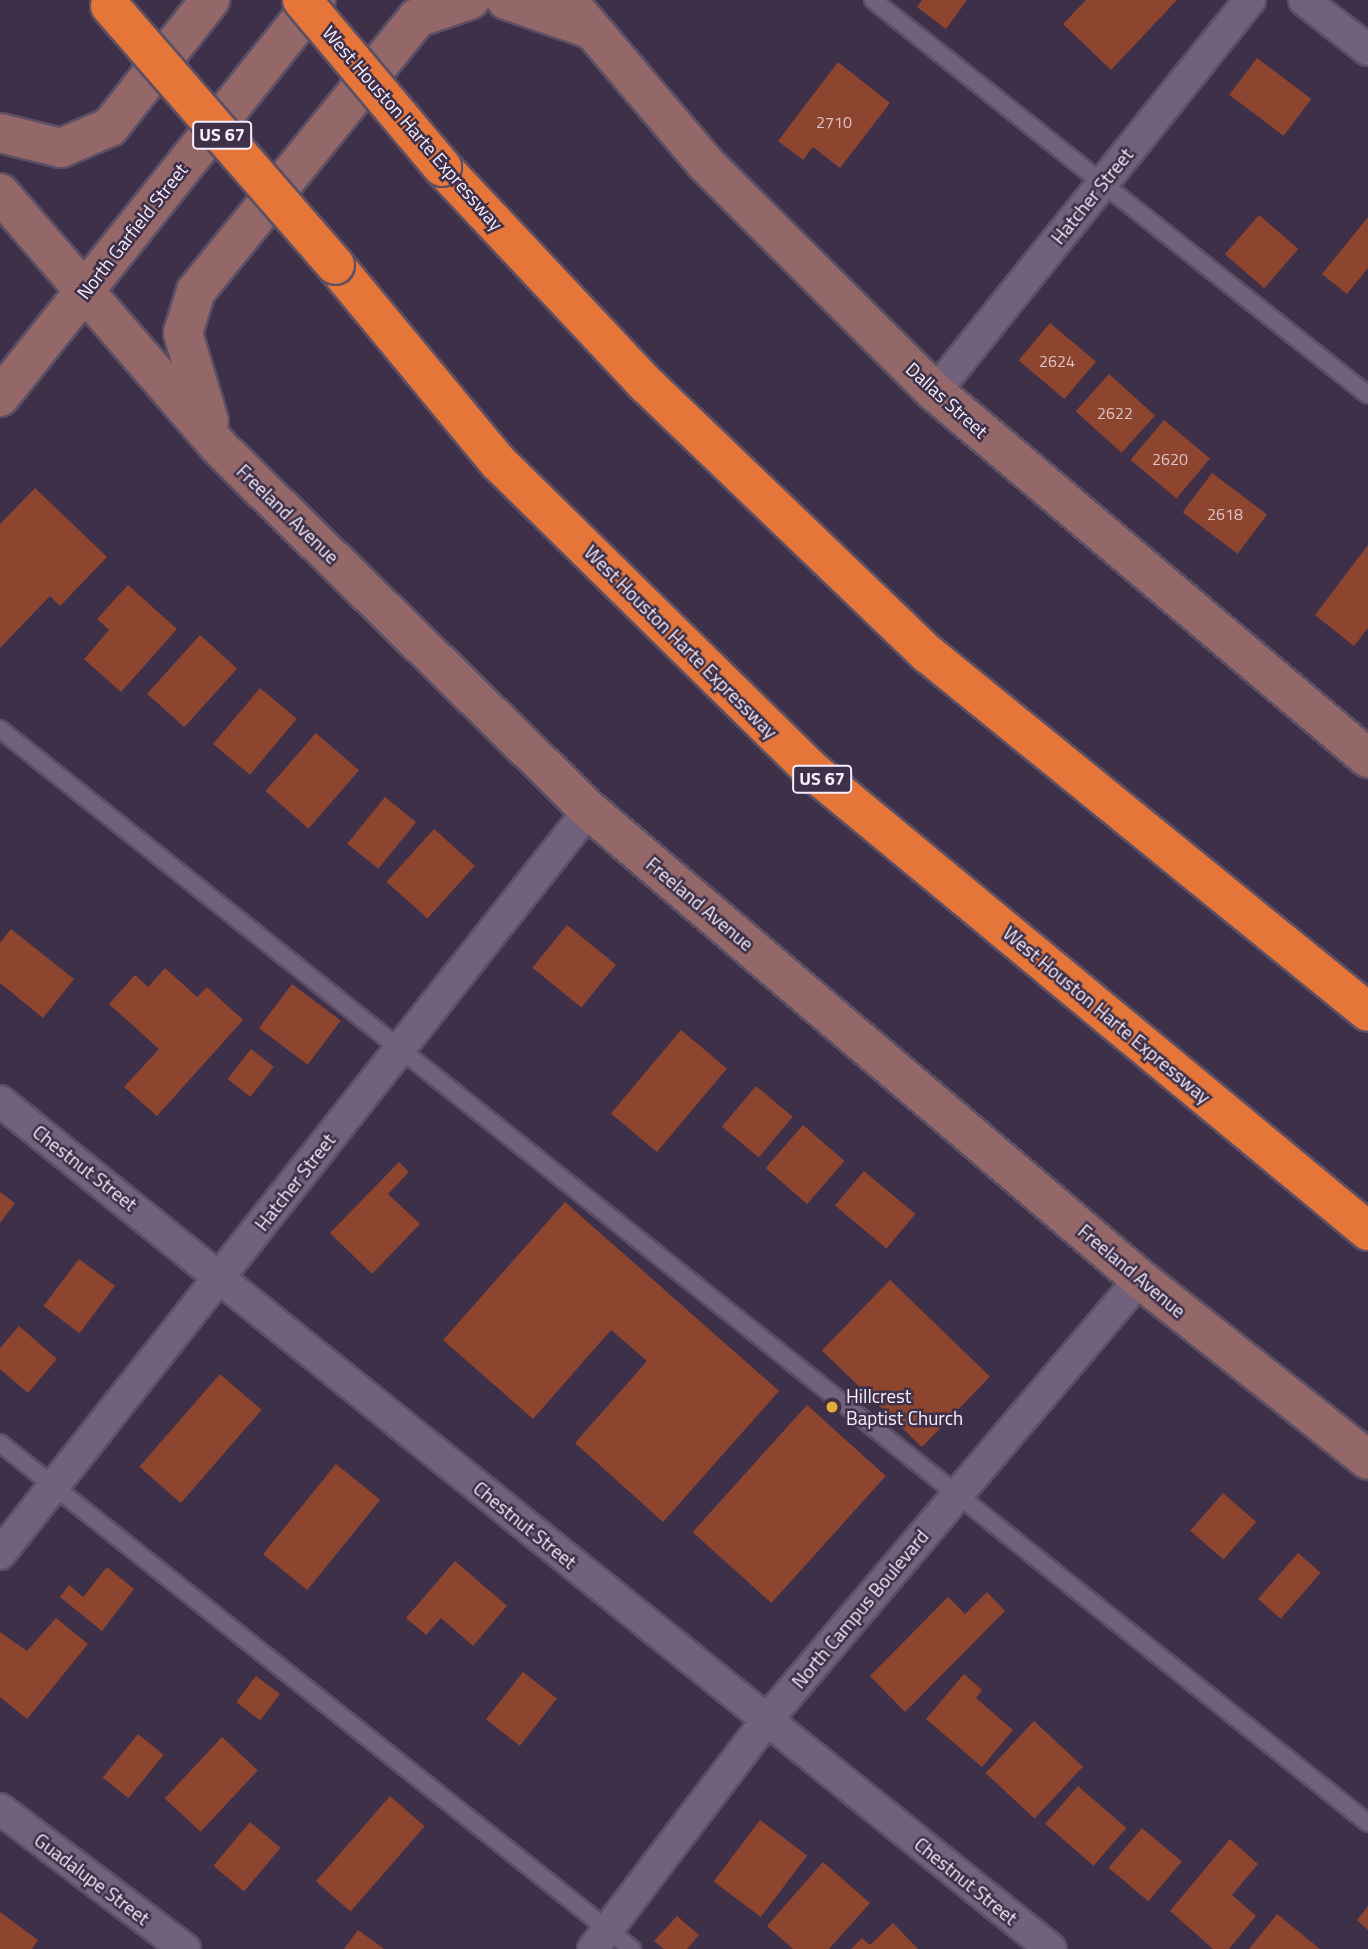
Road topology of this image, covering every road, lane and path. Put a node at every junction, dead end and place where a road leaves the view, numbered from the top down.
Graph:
1 (210, 0) edge
2 (302, 0) edge
3 (316, 0) edge
4 (470, 0) edge
5 (506, 0) edge
6 (567, 0) edge
7 (873, 0) edge
8 (1250, 0) edge
9 (1304, 0) edge
10 (107, 3) edge
11 (592, 30) junction
12 (1368, 50) edge
13 (0, 133) edge
14 (1102, 184) junction
15 (0, 193) edge
16 (85, 290) junction
17 (935, 392) junction
18 (1, 393) edge
19 (1368, 395) edge
20 (219, 447) junction
21 (0, 729) edge
22 (1368, 758) edge
23 (589, 810) junction
24 (1368, 1012) edge
25 (400, 1049) junction
26 (0, 1101) edge
27 (1368, 1231) edge
28 (220, 1276) junction
29 (1140, 1279) junction
30 (0, 1443) edge
31 (1368, 1460) edge
32 (54, 1486) junction
33 (957, 1494) junction
34 (0, 1555) edge
35 (766, 1721) junction
36 (0, 1809) edge
37 (1368, 1823) edge
38 (601, 1939) edge
39 (185, 1949) edge
40 (632, 1949) edge
41 (1051, 1949) edge

1 - 13 main road
2 - 24 highway, West Houston Harte Expressway, bridge
3 - 16 main road, North Garfield Street
4 - 20 main road
5 - 11 main road
6 - 11 main road, Dallas Street
7 - 14 lane
8 - 14 street, Hatcher Street
9 - 12 street
10 - 27 highway, West Houston Harte Expressway / US 67, bridge
11 - 17 main road, Dallas Street
14 - 17 street, Hatcher Street
14 - 19 lane
15 - 16 main road, Freeland Avenue
16 - 18 main road, North Garfield Street
16 - 20 main road, Freeland Avenue
17 - 22 main road, Dallas Street
20 - 23 main road, Freeland Avenue
21 - 25 lane
23 - 25 street, Hatcher Street
23 - 29 main road, Freeland Avenue
25 - 28 street, Hatcher Street
25 - 33 lane
26 - 28 street, Chestnut Street
28 - 32 street, Hatcher Street
28 - 35 street, Chestnut Street
29 - 31 main road, Freeland Avenue
29 - 33 street, North Campus Boulevard
30 - 32 lane
32 - 34 street, Hatcher Street
32 - 38 lane
33 - 35 street, North Campus Boulevard
33 - 37 lane
35 - 38 street, North Campus Boulevard
35 - 41 street, Chestnut Street
36 - 39 street, Guadalupe Street
38 - 40 lane

